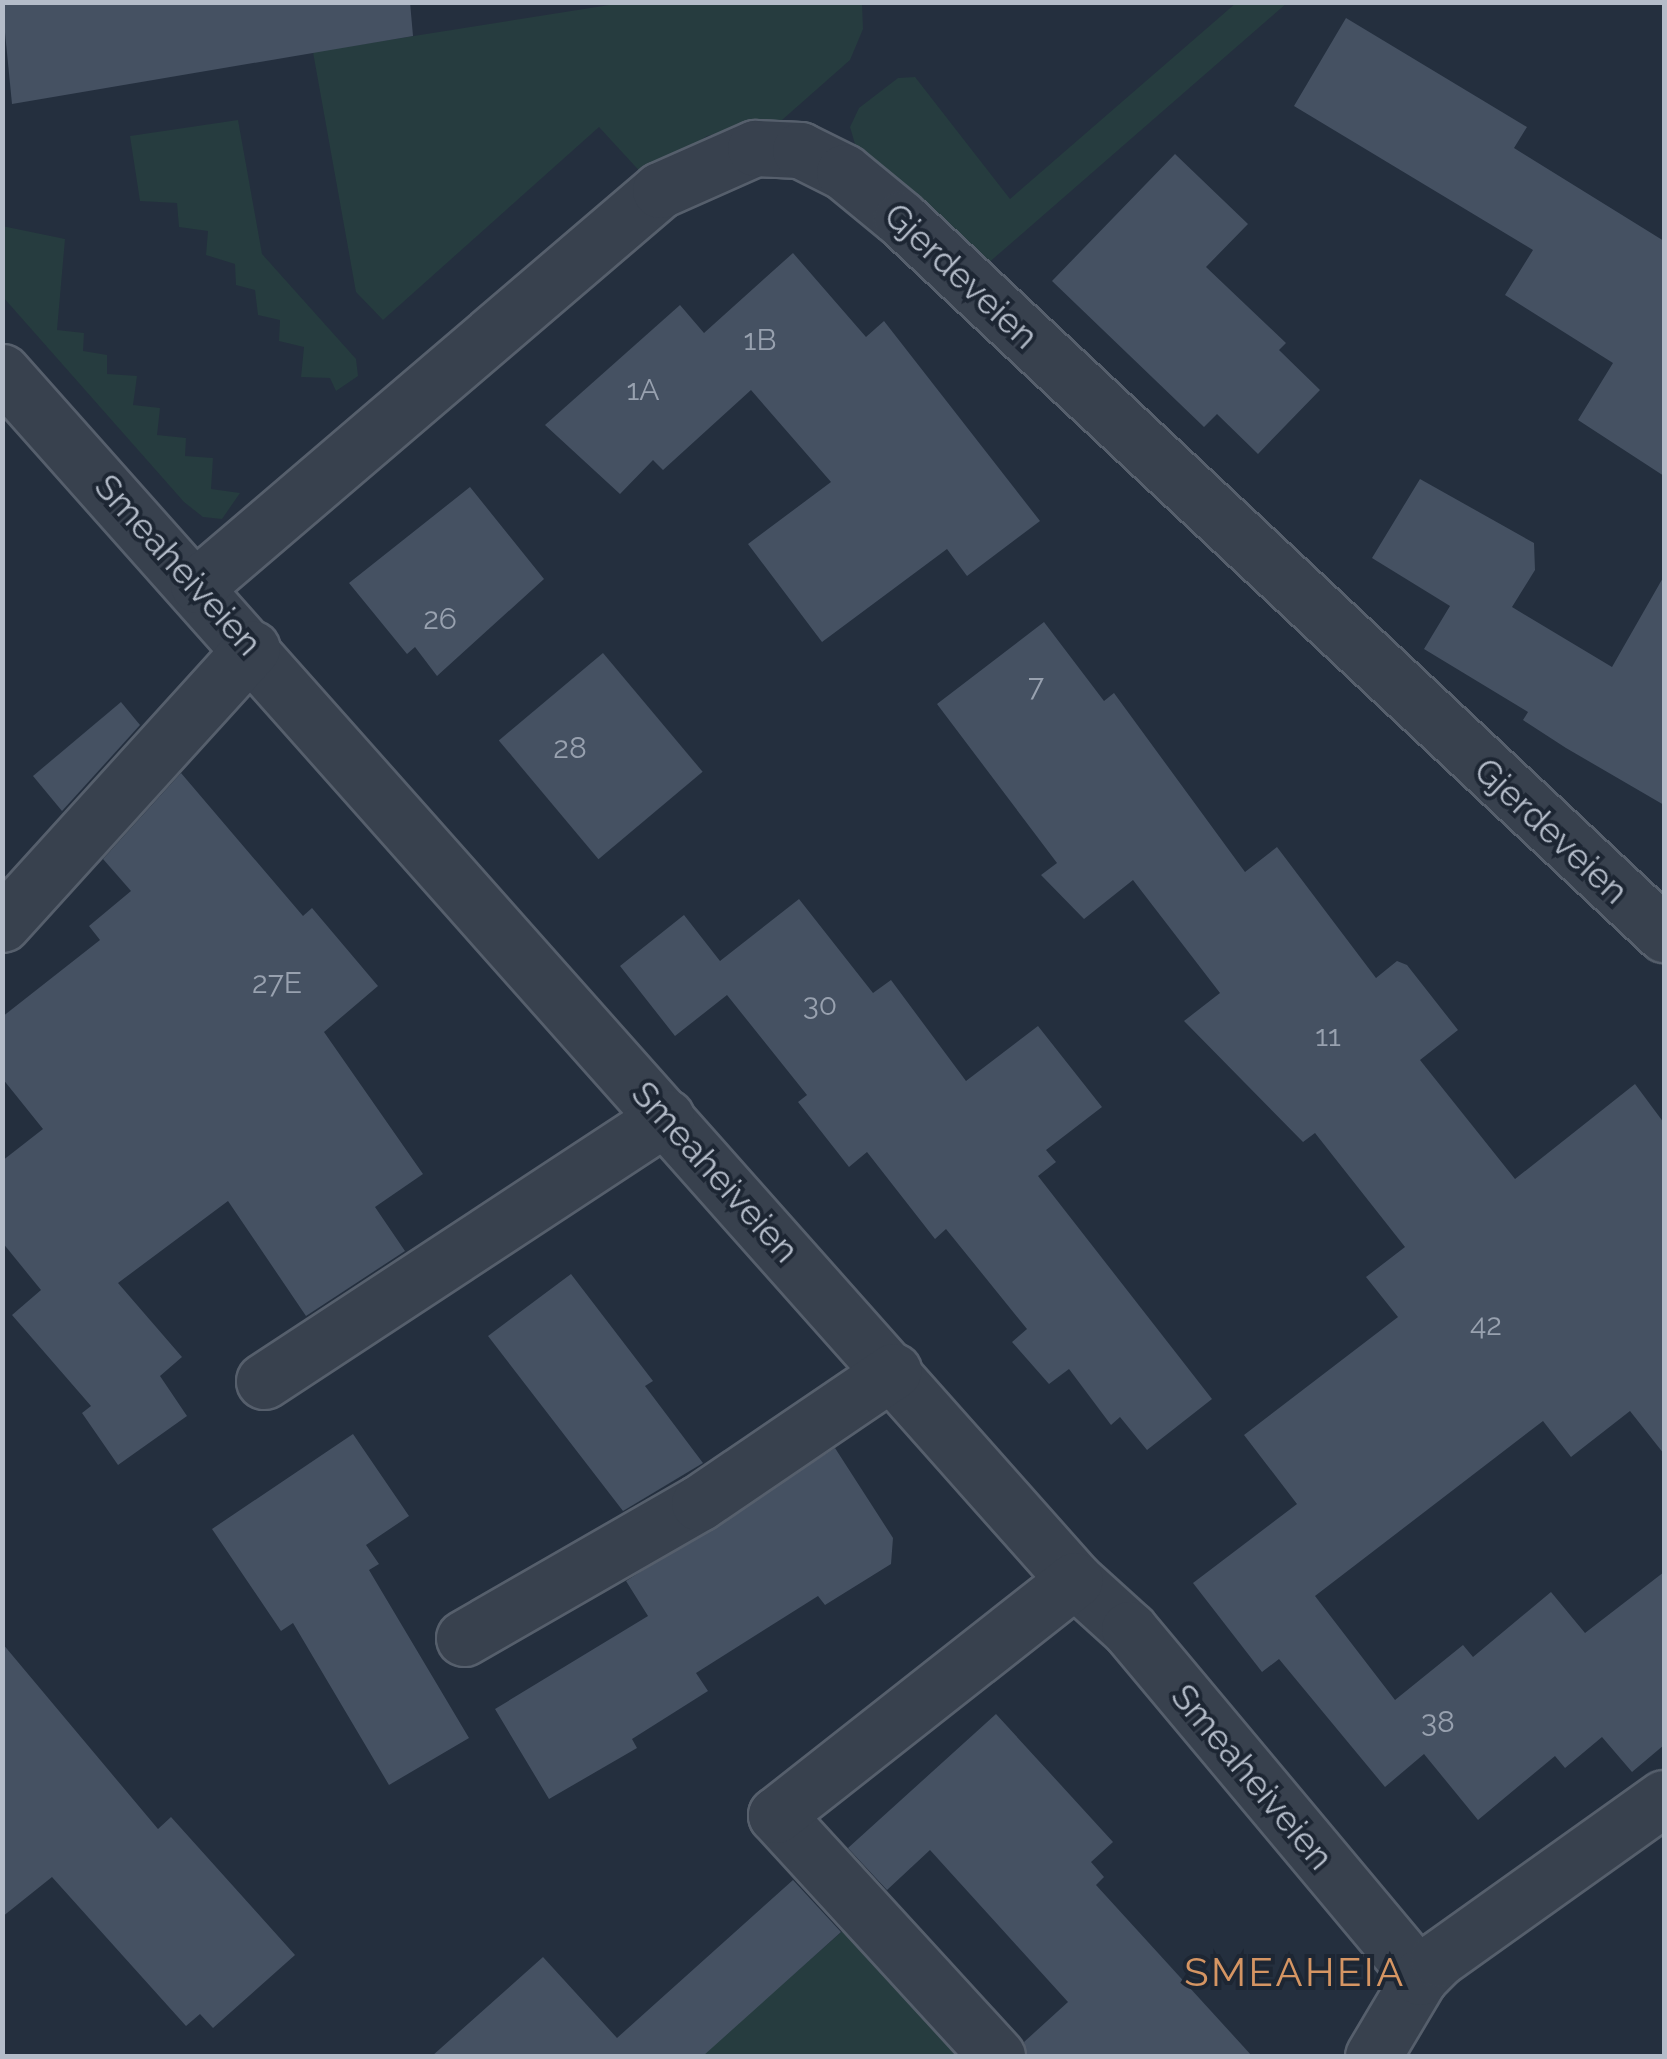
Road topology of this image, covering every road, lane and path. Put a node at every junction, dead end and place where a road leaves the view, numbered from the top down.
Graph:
1 (2, 372) edge
2 (198, 585) junction
3 (252, 648) junction
4 (2, 924) edge
5 (1664, 934) edge
6 (666, 1117) junction
7 (893, 1372) junction
8 (264, 1381) dead end
9 (1075, 1580) junction
10 (464, 1638) dead end
11 (1664, 1798) edge
12 (1420, 1976) junction
13 (997, 2056) edge
14 (1373, 2056) edge

1 - 2 street, Smeaheiveien
2 - 3 street, Smeaheiveien
2 - 5 street, Gjerdeveien
3 - 4 street
3 - 6 street, Smeaheiveien
6 - 7 street, Smeaheiveien
6 - 8 street
7 - 9 street, Smeaheiveien
7 - 10 street
9 - 12 street, Smeaheiveien
9 - 13 street
11 - 12 street
12 - 14 street

